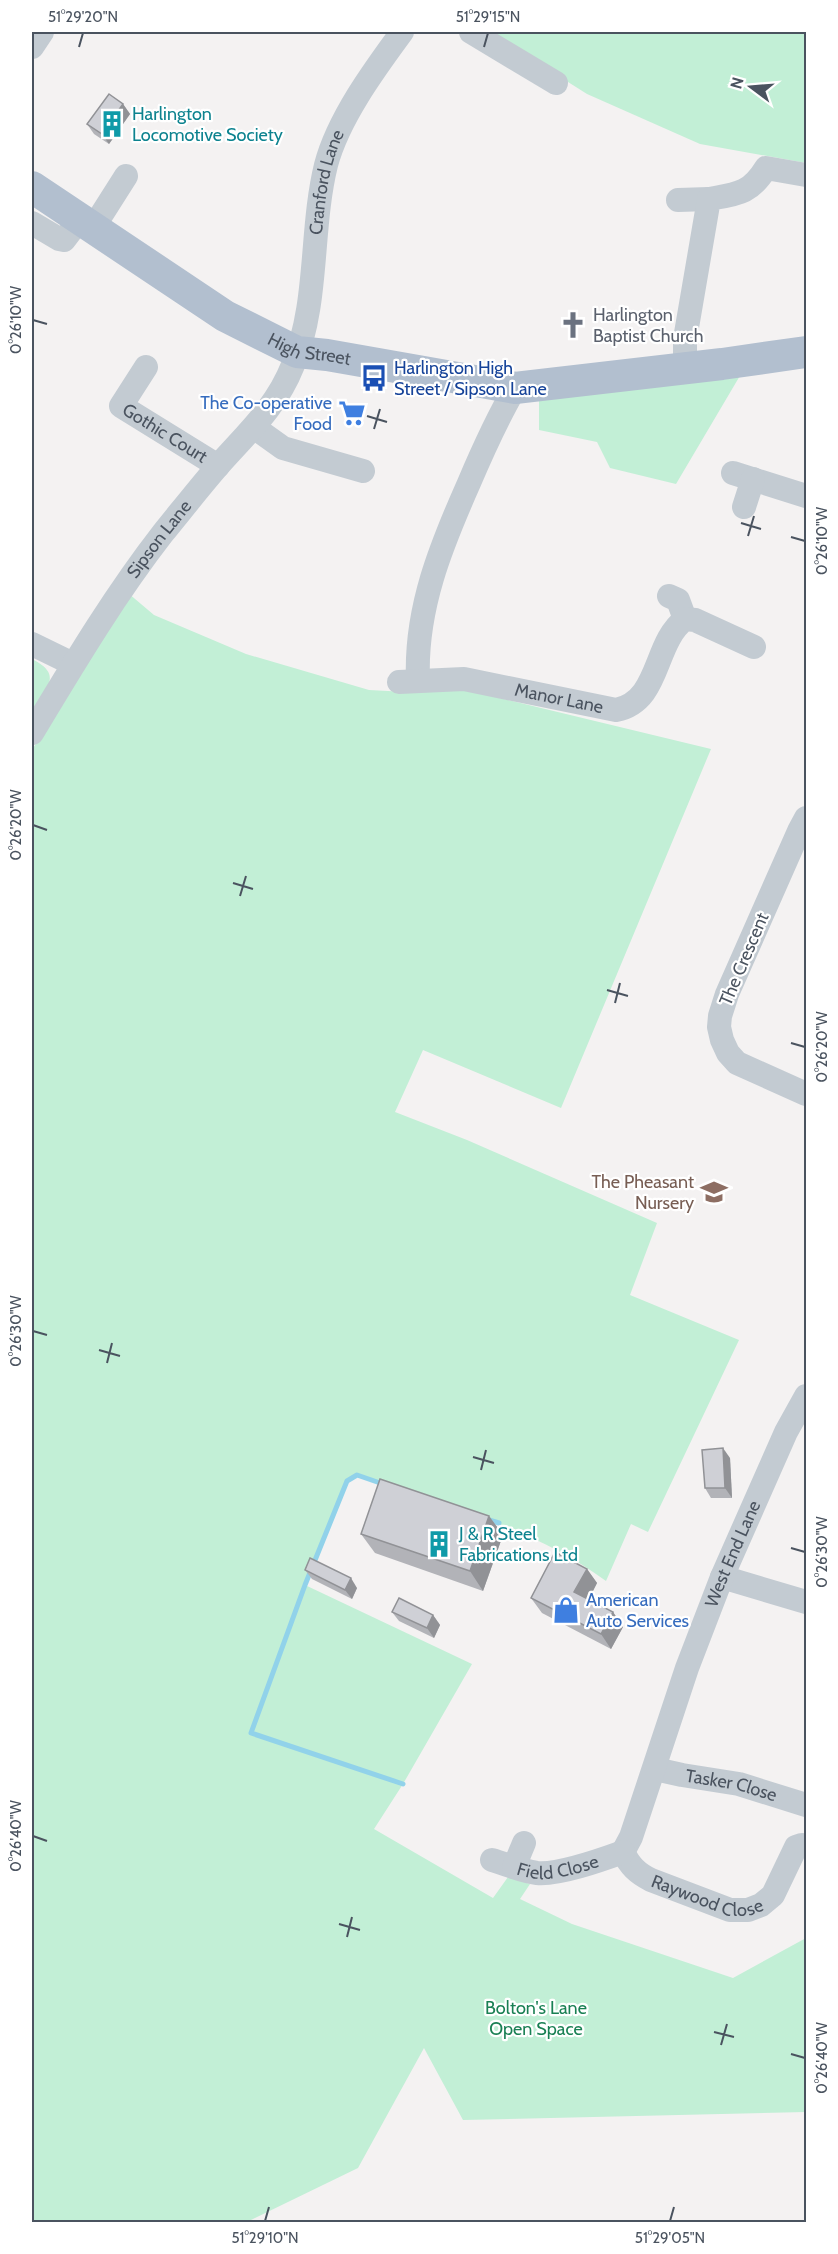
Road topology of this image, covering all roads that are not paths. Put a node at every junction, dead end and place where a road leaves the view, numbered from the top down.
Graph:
1 (42, 32) edge
2 (402, 32) edge
3 (471, 32) edge
4 (32, 47) edge
5 (556, 83) dead end
6 (807, 175) edge
7 (126, 176) dead end
8 (32, 186) edge
9 (709, 199) junction
10 (678, 200) dead end
11 (32, 223) edge
12 (87, 223) junction
13 (297, 352) junction
14 (807, 352) edge
15 (146, 367) dead end
16 (685, 368) junction
17 (515, 388) junction
18 (255, 428) junction
19 (218, 466) junction
20 (363, 471) dead end
21 (807, 496) edge
22 (744, 507) dead end
23 (669, 596) dead end
24 (685, 620) junction
25 (32, 644) edge
26 (754, 647) dead end
27 (73, 664) junction
28 (32, 734) edge
29 (807, 818) edge
30 (807, 1094) edge
31 (807, 1396) edge
32 (722, 1577) junction
33 (807, 1602) edge
34 (655, 1768) junction
35 (807, 1805) edge
36 (524, 1843) dead end
37 (807, 1846) edge
38 (623, 1852) junction

1 - 4 street
2 - 13 street, Cranford Lane
3 - 5 street
6 - 9 street
7 - 12 street
8 - 12 main road, High Street
9 - 10 street
9 - 16 street
11 - 12 street
12 - 13 main road, High Street
13 - 17 main road, High Street
13 - 18 street, Sipson Lane
14 - 16 main road, High Street
15 - 19 street, Gothic Court
16 - 17 main road, High Street
17 - 24 street, Manor Lane
18 - 19 street, Sipson Lane
18 - 20 street
19 - 27 street, Sipson Lane
21 - 22 street
23 - 24 street
24 - 26 street
25 - 27 street
27 - 28 street, Sipson Lane
29 - 30 street, The Crescent
31 - 32 street, West End Lane
32 - 33 street
32 - 34 street, West End Lane
34 - 35 street, Tasker Close
34 - 38 street, West End Lane
36 - 38 street, Field Close
37 - 38 street, Raywood Close

